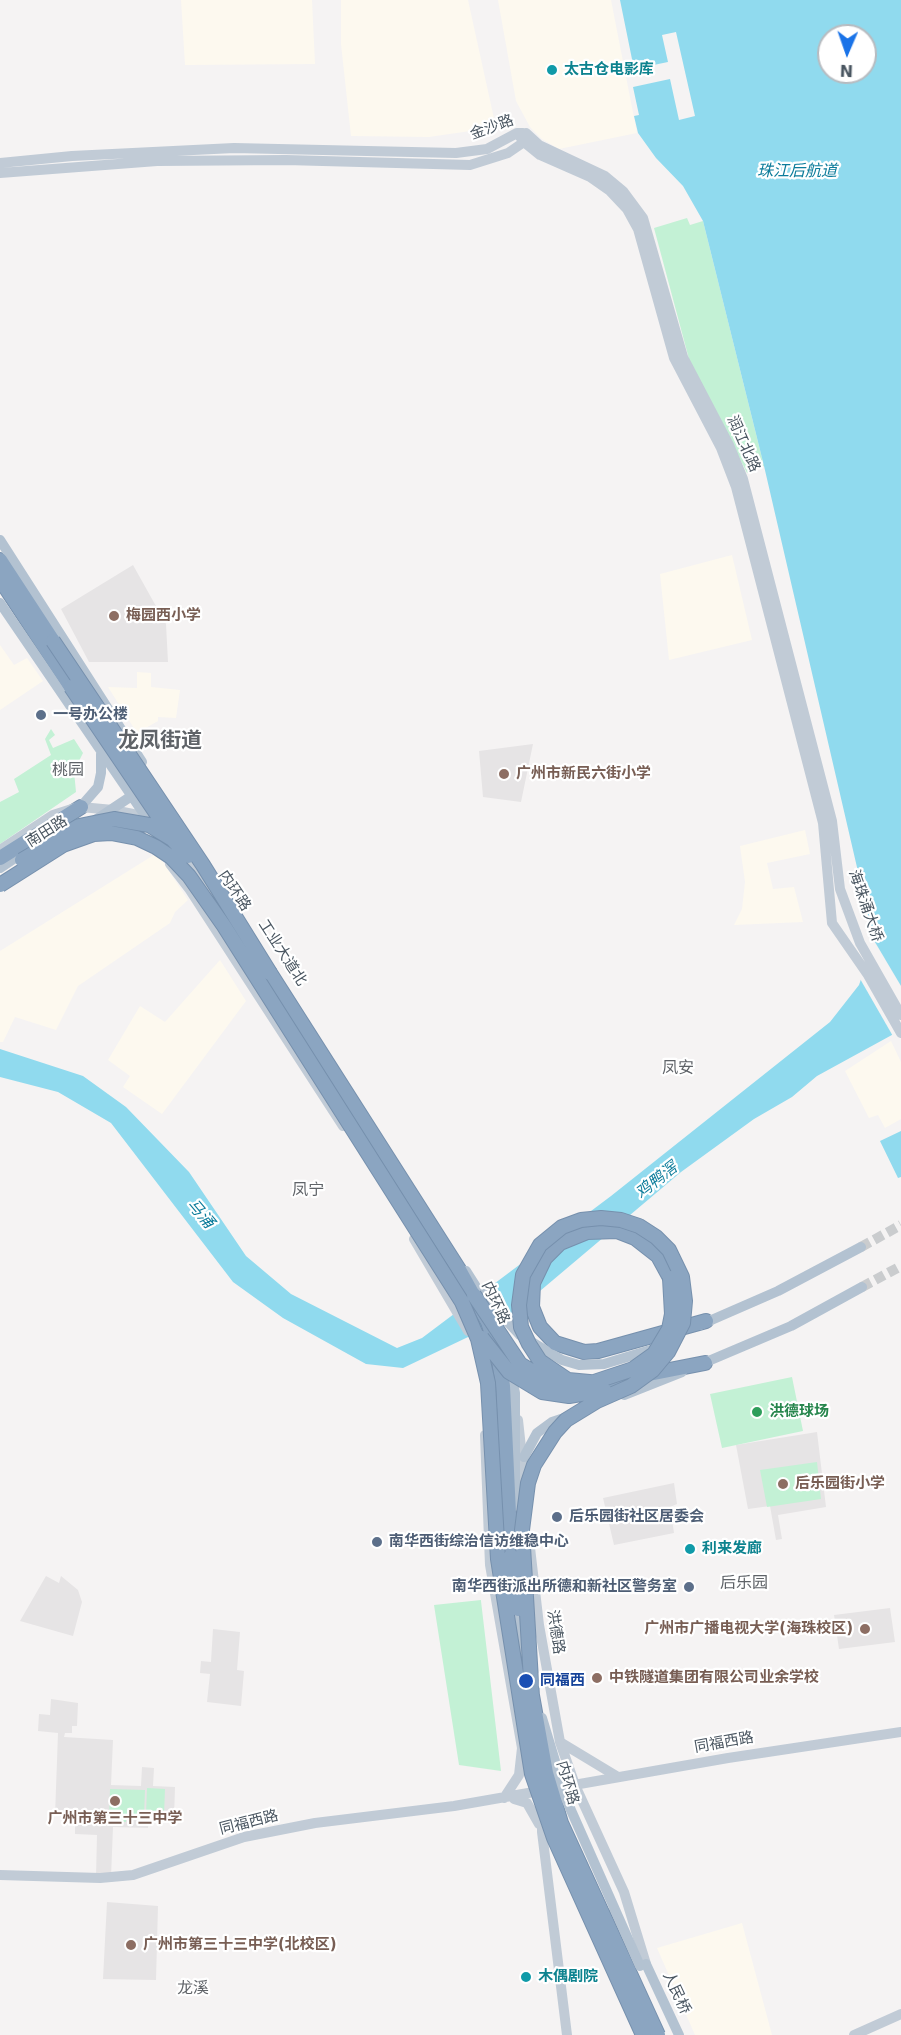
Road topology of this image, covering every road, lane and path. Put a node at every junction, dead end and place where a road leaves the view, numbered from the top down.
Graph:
1 (523, 136) junction
2 (0, 163) edge
3 (0, 173) edge
4 (0, 540) edge
5 (0, 560) edge
6 (0, 579) edge
7 (0, 603) edge
8 (115, 720) junction
9 (87, 732) junction
10 (128, 741) junction
11 (100, 752) junction
12 (148, 772) junction
13 (134, 802) junction
14 (81, 807) junction
15 (115, 809) junction
16 (146, 819) junction
17 (178, 819) junction
18 (829, 834) junction
19 (154, 844) junction
20 (0, 850) edge
21 (0, 858) edge
22 (0, 868) edge
23 (0, 875) edge
24 (0, 881) edge
25 (0, 885) edge
26 (0, 892) edge
27 (224, 926) junction
28 (247, 927) junction
29 (270, 973) junction
30 (901, 1015) edge
31 (901, 1032) edge
32 (861, 1247) tunnel mouth
33 (862, 1287) tunnel mouth
34 (470, 1297) junction
35 (690, 1315) dead end
36 (706, 1321) junction
37 (502, 1324) junction
38 (476, 1338) junction
39 (630, 1341) junction
40 (705, 1362) junction
41 (659, 1363) junction
42 (515, 1408) junction
43 (485, 1445) junction
44 (524, 1457) junction
45 (498, 1491) junction
46 (499, 1519) junction
47 (490, 1565) junction
48 (531, 1667) junction
49 (532, 1697) junction
50 (901, 1732) edge
51 (560, 1742) junction
52 (522, 1748) junction
53 (618, 1777) junction
54 (574, 1785) junction
55 (553, 1788) junction
56 (504, 1798) junction
57 (567, 1823) dead end
58 (542, 1832) junction
59 (2, 1875) edge
60 (609, 1914) dead end
61 (643, 1965) junction
62 (901, 2014) edge
63 (567, 2035) edge
64 (643, 2035) edge
65 (658, 2035) edge
66 (671, 2035) edge
67 (679, 2035) edge
68 (854, 2035) edge

1 - 2 main road, 金沙路
1 - 3 main road, 金沙路
1 - 18 main road, 润江北路
4 - 8 main road, 工业大道北
5 - 29 highway, bridge
6 - 27 highway, bridge
7 - 9 main road
8 - 9 main road
8 - 10 main road, 工业大道北
9 - 11 main road
10 - 11 main road
10 - 12 main road, 工业大道北
11 - 13 main road
11 - 14 main road, 南田路
12 - 13 main road
12 - 17 main road, 工业大道北
13 - 15 main road, 南田路
13 - 16 main road
13 - 17 main road
14 - 15 main road
14 - 20 main road
14 - 21 highway
14 - 22 main road, 南田路
15 - 16 main road
15 - 24 main road, 南田路
16 - 19 main road
16 - 28 main road
16 - 34 main road
17 - 28 main road, 工业大道北
18 - 30 main road, 海珠涌大桥
18 - 31 main road, 海珠涌大桥
19 - 26 main road
19 - 34 main road
23 - 29 highway, 内环路, bridge
25 - 27 highway, 内环路, bridge
27 - 34 highway, 内环路, bridge
28 - 34 main road, 工业大道北
29 - 34 highway, 内环路
32 - 36 main road
33 - 40 main road
34 - 37 main road, bridge
34 - 38 main road, bridge
34 - 39 highway, bridge
34 - 41 highway, bridge
34 - 49 highway, 内环路, bridge
34 - 64 highway, 内环路, bridge
35 - 39 highway
36 - 37 main road
36 - 39 highway
37 - 42 main road, 洪德路
38 - 43 main road
38 - 45 main road
40 - 41 highway, bridge
40 - 44 main road
41 - 49 highway, bridge
42 - 44 main road, 洪德路
42 - 48 main road, 洪德路
43 - 45 main road
43 - 47 main road
44 - 51 main road, 洪德路
45 - 46 main road
46 - 47 main road
46 - 48 main road
47 - 52 main road
48 - 61 main road, bridge
49 - 65 highway, 内环路, bridge
50 - 53 main road, 同福西路
51 - 53 main road
51 - 54 main road, 洪德路
51 - 55 main road
52 - 55 main road
52 - 56 main road
53 - 54 main road, 同福西路
54 - 55 main road, 同福西路
54 - 61 main road, 洪德路
55 - 56 main road, 同福西路
55 - 58 main road
56 - 58 main road
56 - 59 main road, 同福西路
57 - 58 main road
58 - 63 main road
60 - 61 main road, bridge
61 - 66 main road, 人民桥
61 - 67 main road, 人民桥
62 - 68 main road

